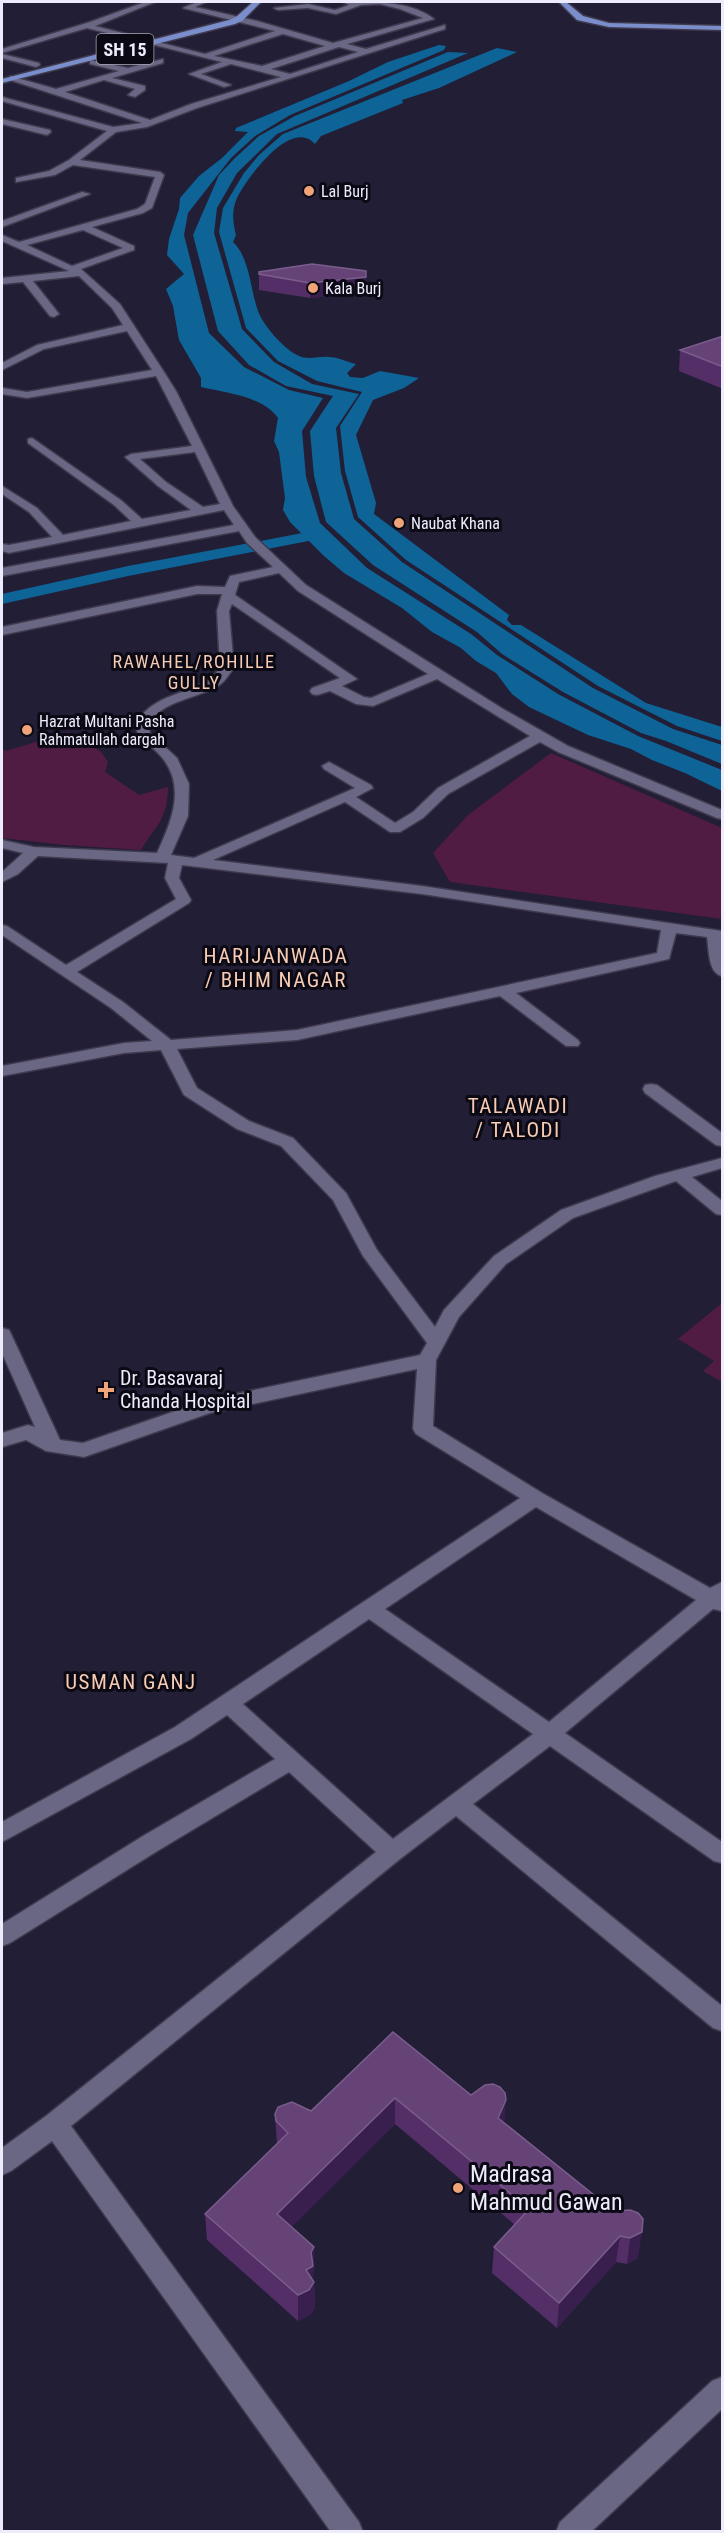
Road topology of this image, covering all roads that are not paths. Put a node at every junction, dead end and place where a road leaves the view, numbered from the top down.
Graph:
1 (151, 2) edge
2 (202, 2) edge
3 (257, 2) edge
4 (286, 2) edge
5 (346, 2) edge
6 (406, 2) edge
7 (561, 2) edge
8 (358, 4) junction
9 (398, 7) junction
10 (278, 8) junction
11 (268, 12) dead end
12 (591, 13) dead end
13 (225, 16) junction
14 (247, 17) junction
15 (258, 17) dead end
16 (238, 19) junction
17 (87, 26) junction
18 (723, 26) edge
19 (442, 27) dead end
20 (694, 27) junction
21 (282, 32) junction
22 (140, 40) junction
23 (152, 43) junction
24 (243, 44) junction
25 (336, 45) junction
26 (258, 49) dead end
27 (2, 51) edge
28 (364, 51) junction
29 (272, 54) dead end
30 (2, 56) edge
31 (204, 56) junction
32 (294, 59) junction
33 (160, 61) dead end
34 (93, 62) dead end
35 (230, 62) junction
36 (36, 65) junction
37 (262, 69) junction
38 (131, 71) junction
39 (2, 74) edge
40 (290, 77) junction
41 (13, 78) junction
42 (106, 79) junction
43 (2, 81) edge
44 (227, 85) dead end
45 (56, 92) junction
46 (132, 95) dead end
47 (2, 99) edge
48 (222, 108) dead end
49 (173, 115) junction
50 (2, 122) edge
51 (152, 123) junction
52 (113, 130) junction
53 (47, 132) dead end
54 (72, 162) junction
55 (19, 180) dead end
56 (85, 194) dead end
57 (2, 224) edge
58 (84, 227) junction
59 (2, 238) edge
60 (18, 245) junction
61 (76, 271) junction
62 (26, 279) junction
63 (2, 281) edge
64 (54, 315) dead end
65 (129, 327) junction
66 (2, 367) edge
67 (159, 372) junction
68 (2, 392) edge
69 (32, 441) dead end
70 (199, 448) junction
71 (2, 489) edge
72 (227, 506) junction
73 (201, 511) junction
74 (139, 523) junction
75 (242, 527) junction
76 (60, 539) junction
77 (2, 547) edge
78 (279, 566) junction
79 (2, 572) edge
80 (229, 594) junction
81 (2, 631) edge
82 (439, 674) junction
83 (331, 686) junction
84 (317, 691) dead end
85 (540, 736) junction
86 (329, 766) dead end
87 (346, 797) junction
88 (723, 814) edge
89 (2, 844) edge
90 (34, 851) junction
91 (169, 859) junction
92 (196, 862) junction
93 (2, 878) edge
94 (669, 927) junction
95 (2, 929) edge
96 (718, 934) edge
97 (67, 971) junction
98 (723, 971) edge
99 (504, 991) junction
100 (572, 1043) dead end
101 (166, 1044) junction
102 (2, 1071) edge
103 (651, 1089) dead end
104 (723, 1141) edge
105 (723, 1163) edge
106 (679, 1175) junction
107 (723, 1210) edge
108 (2, 1334) edge
109 (432, 1351) junction
110 (2, 1440) edge
111 (53, 1446) junction
112 (535, 1498) junction
113 (719, 1597) edge
114 (369, 1609) junction
115 (228, 1703) junction
116 (548, 1735) junction
117 (291, 1760) junction
118 (456, 1803) junction
119 (2, 1833) edge
120 (392, 1852) junction
121 (723, 1854) edge
122 (2, 1936) edge
123 (723, 2020) edge
124 (55, 2124) junction
125 (2, 2163) edge
126 (723, 2391) edge
127 (349, 2532) edge
128 (570, 2532) edge

1 - 17 street
2 - 13 street
3 - 14 main road, SH 15
4 - 10 street
5 - 8 street
6 - 9 street
7 - 20 main road
8 - 9 street
8 - 10 street
9 - 25 street
10 - 11 street
12 - 20 main road
13 - 14 main road, SH 15
13 - 16 street
13 - 22 main road, SH 15
14 - 15 street
14 - 16 main road, SH 15
14 - 21 street
16 - 23 main road, SH 15
17 - 22 street
17 - 27 street
18 - 20 main road
19 - 28 street
21 - 24 street
21 - 25 street
22 - 23 street
22 - 36 main road, SH 15
23 - 31 street
23 - 41 main road, SH 15
24 - 26 street
24 - 31 street
25 - 28 street
25 - 32 street
28 - 40 street
29 - 32 street
30 - 36 street
31 - 35 street
32 - 37 street
33 - 38 street
34 - 38 street
35 - 37 street
35 - 44 street
36 - 39 main road, SH 15
37 - 40 street
38 - 42 street
40 - 49 street
41 - 43 main road, SH 15
41 - 45 street
42 - 45 street
42 - 46 street
45 - 51 street
47 - 52 street
48 - 49 street
49 - 51 street
50 - 53 street
51 - 52 street
52 - 54 street
54 - 55 street
54 - 58 street
56 - 57 street
58 - 60 street
58 - 61 street
59 - 60 street
60 - 61 street
61 - 62 street
61 - 65 street
62 - 63 street
62 - 64 street
65 - 66 street
65 - 67 street
67 - 68 street
67 - 70 street
69 - 74 street
70 - 72 street
70 - 73 street
71 - 76 street
72 - 73 street
72 - 75 street
73 - 74 street
74 - 76 street
75 - 78 street
75 - 79 street
76 - 77 street
78 - 80 street
78 - 82 street
80 - 81 street
80 - 83 street
80 - 91 street
82 - 83 street
82 - 85 street
83 - 84 street
85 - 87 street
85 - 88 street
86 - 87 street
87 - 92 street
89 - 90 street
90 - 91 street
90 - 93 street
91 - 92 street
91 - 97 street
92 - 94 street
94 - 96 street
94 - 99 street
95 - 97 street
96 - 98 street
97 - 101 street
99 - 100 street
99 - 101 street
101 - 102 street
101 - 109 street
103 - 104 street
105 - 106 street
106 - 107 street
106 - 109 street
108 - 111 street
109 - 111 street
109 - 112 street
110 - 111 street
112 - 113 street
112 - 114 street
113 - 116 street
114 - 115 street
114 - 116 street
115 - 117 street
115 - 119 street
116 - 118 street
116 - 121 street
117 - 120 street
117 - 122 street
118 - 120 street
118 - 123 street
120 - 124 street
124 - 125 street
124 - 127 street
126 - 128 street

